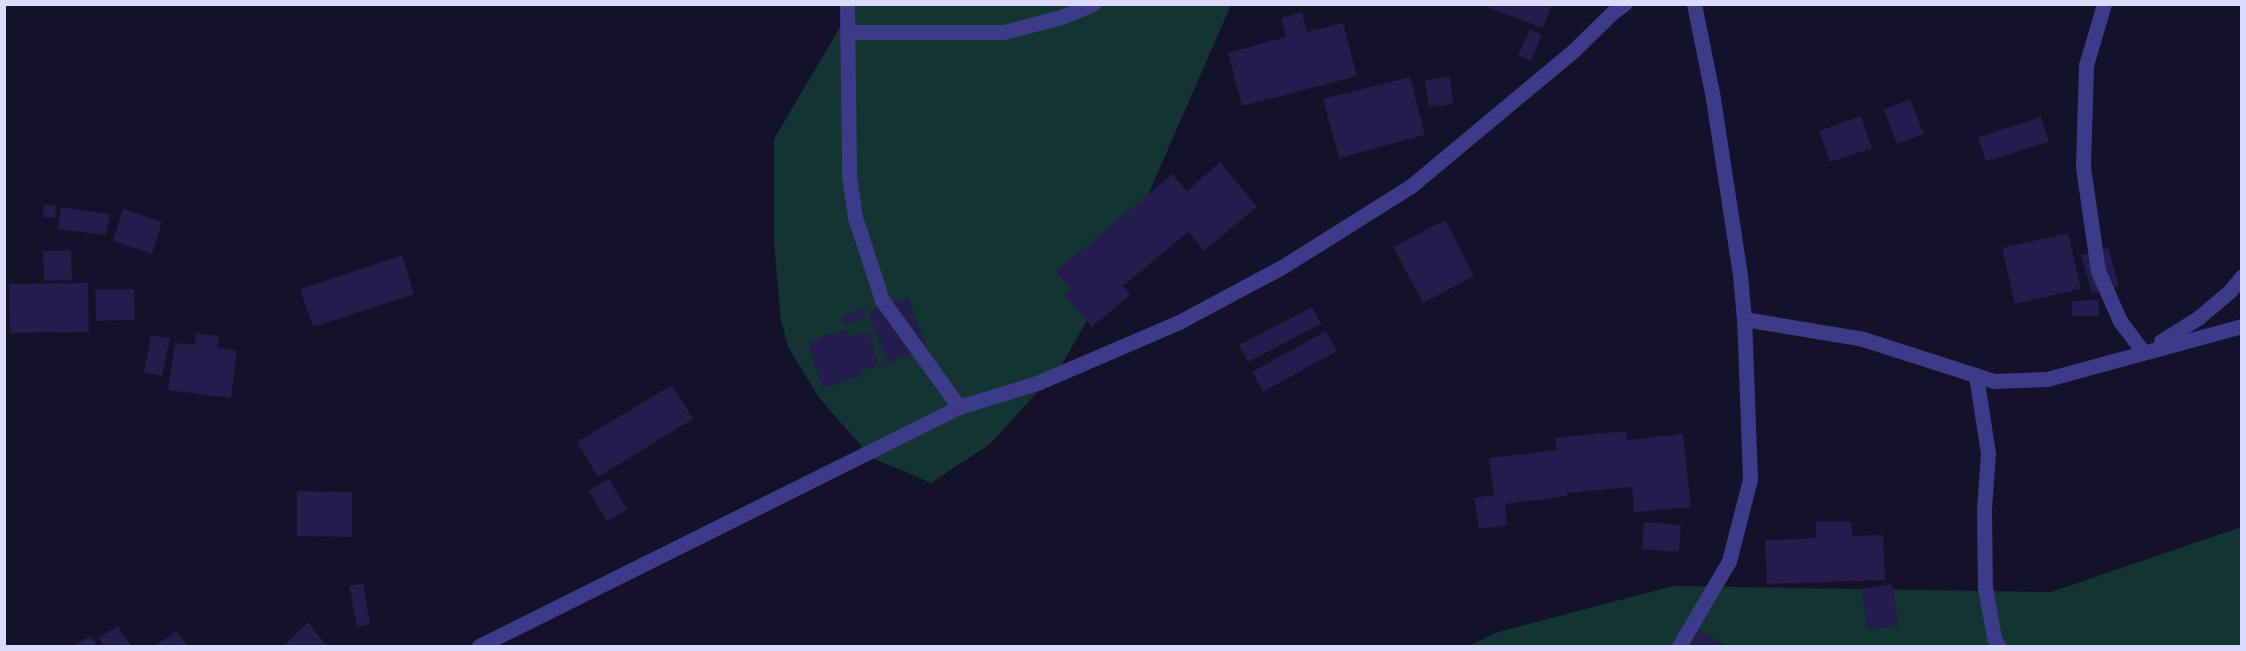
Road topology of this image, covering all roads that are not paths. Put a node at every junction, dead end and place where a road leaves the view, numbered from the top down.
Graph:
1 (847, 4) edge
2 (1093, 4) edge
3 (1624, 4) edge
4 (1694, 4) edge
5 (2104, 4) edge
6 (849, 32) junction
7 (2241, 276) edge
8 (1744, 319) junction
9 (2241, 326) edge
10 (2143, 352) junction
11 (1976, 375) junction
12 (959, 407) junction
13 (479, 646) edge
14 (1679, 646) edge
15 (1998, 646) edge

1 - 6 street
2 - 6 street
3 - 12 street
4 - 8 street
5 - 10 street
6 - 12 street
7 - 10 street
8 - 11 street
8 - 14 street
9 - 10 street
10 - 11 street
11 - 15 street
12 - 13 street

